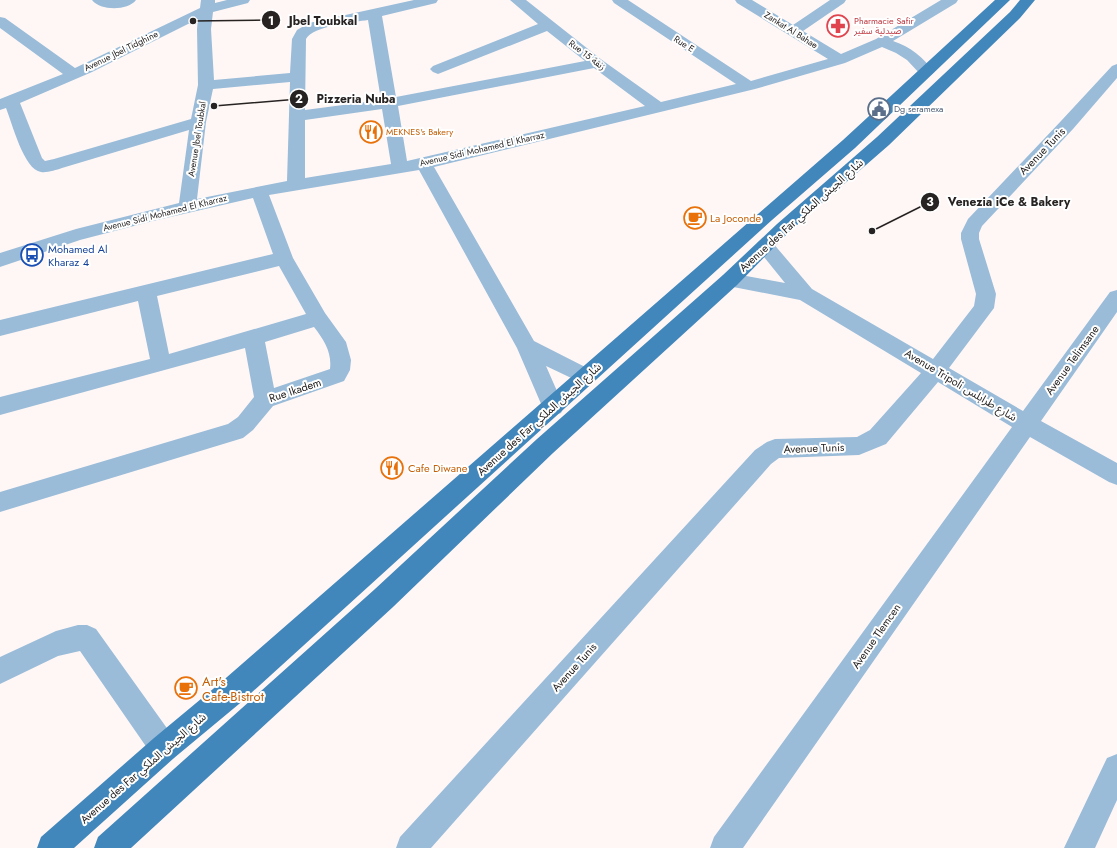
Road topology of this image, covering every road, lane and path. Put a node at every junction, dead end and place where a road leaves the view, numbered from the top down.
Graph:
1 (99, 0) edge
2 (129, 0) edge
3 (243, 0) edge
4 (431, 0) edge
5 (517, 0) edge
6 (619, 0) edge
7 (742, 0) edge
8 (839, 0) edge
9 (952, 0) edge
10 (1003, 0) edge
11 (1028, 0) edge
12 (207, 5) edge
13 (374, 14) junction
14 (0, 21) edge
15 (548, 25) junction
16 (793, 31) junction
17 (881, 42) junction
18 (840, 60) junction
19 (597, 63) junction
20 (438, 69) dead end
21 (1117, 69) edge
22 (926, 72) junction
23 (73, 74) junction
24 (298, 76) junction
25 (206, 85) junction
26 (749, 86) junction
27 (6, 103) edge
28 (390, 103) junction
29 (658, 108) junction
30 (298, 116) junction
31 (198, 122) junction
32 (424, 164) junction
33 (400, 168) junction
34 (296, 184) junction
35 (259, 191) junction
36 (187, 207) junction
37 (765, 247) junction
38 (284, 258) junction
39 (0, 260) edge
40 (730, 280) junction
41 (146, 291) junction
42 (805, 294) junction
43 (1117, 297) edge
44 (318, 318) junction
45 (0, 328) edge
46 (254, 339) junction
47 (527, 347) junction
48 (161, 364) junction
49 (936, 370) junction
50 (586, 377) junction
51 (265, 400) junction
52 (0, 406) edge
53 (553, 407) junction
54 (1026, 424) junction
55 (1117, 476) edge
56 (0, 502) edge
57 (0, 671) edge
58 (164, 748) junction
59 (1117, 768) edge
60 (52, 848) edge
61 (109, 848) edge
62 (411, 848) edge
63 (726, 848) edge
64 (1079, 848) edge

1 - 2 street
3 - 12 street, Avenue Jbel Tidghine
4 - 13 street
5 - 15 street, Rue 15 زنقة
6 - 26 street, Rue E
7 - 16 street, Zankat Al Bahae
8 - 16 street
9 - 17 street, Avenue Sidi Mohamed El Kharraz
10 - 22 main road, Avenue des Far شارع الجيش الملكي
11 - 37 main road, Avenue des Far شارع الجيش الملكي
12 - 23 street, Avenue Jbel Tidghine
12 - 25 street, Avenue Jbel Toubkal
13 - 24 street
13 - 28 street
14 - 23 street
15 - 19 street, Rue 15 زنقة
15 - 20 street
16 - 18 street, Zankat Al Bahae
17 - 18 street, Avenue Sidi Mohamed El Kharraz
17 - 22 street
18 - 26 street, Avenue Sidi Mohamed El Kharraz
19 - 28 street
19 - 29 street, Rue 15 زنقة
21 - 49 street, Avenue Tunis
22 - 50 main road, Avenue des Far شارع الجيش الملكي
23 - 27 street, Avenue Jbel Tidghine
24 - 25 street
24 - 30 street
25 - 31 street, Avenue Jbel Toubkal
26 - 29 street, Avenue Sidi Mohamed El Kharraz
27 - 31 street
28 - 30 street
28 - 33 street
29 - 32 street, Avenue Sidi Mohamed El Kharraz
30 - 34 street
31 - 36 street, Avenue Jbel Toubkal
32 - 33 street, Avenue Sidi Mohamed El Kharraz
32 - 47 street
33 - 34 street, Avenue Sidi Mohamed El Kharraz
34 - 35 street, Avenue Sidi Mohamed El Kharraz
35 - 36 street, Avenue Sidi Mohamed El Kharraz
35 - 38 street, Rue Ikadem
36 - 39 street, Avenue Sidi Mohamed El Kharraz
37 - 40 main road, Avenue des Far شارع الجيش الملكي
37 - 42 street, Avenue Tripoli شارع طرابلس
38 - 41 street
38 - 44 street, Rue Ikadem
40 - 42 street, Avenue Tripoli شارع طرابلس
40 - 61 main road, Avenue des Far شارع الجيش الملكي
41 - 45 street
41 - 48 street
42 - 49 street, Avenue Tripoli شارع طرابلس
43 - 54 street, Avenue Telimsane
44 - 46 street
44 - 51 street, Rue Ikadem
46 - 48 street
46 - 51 street
47 - 50 street
47 - 53 street
48 - 52 street
49 - 54 street, Avenue Tripoli شارع طرابلس
49 - 62 street, Avenue Tunis
50 - 53 main road, Avenue des Far شارع الجيش الملكي
51 - 56 street, Rue Ikadem
53 - 58 main road, Avenue des Far شارع الجيش الملكي
54 - 55 street, Avenue Tripoli شارع طرابلس
54 - 63 street, Avenue Tlemcen
57 - 58 street
58 - 60 main road, Avenue des Far شارع الجيش الملكي
59 - 64 street

